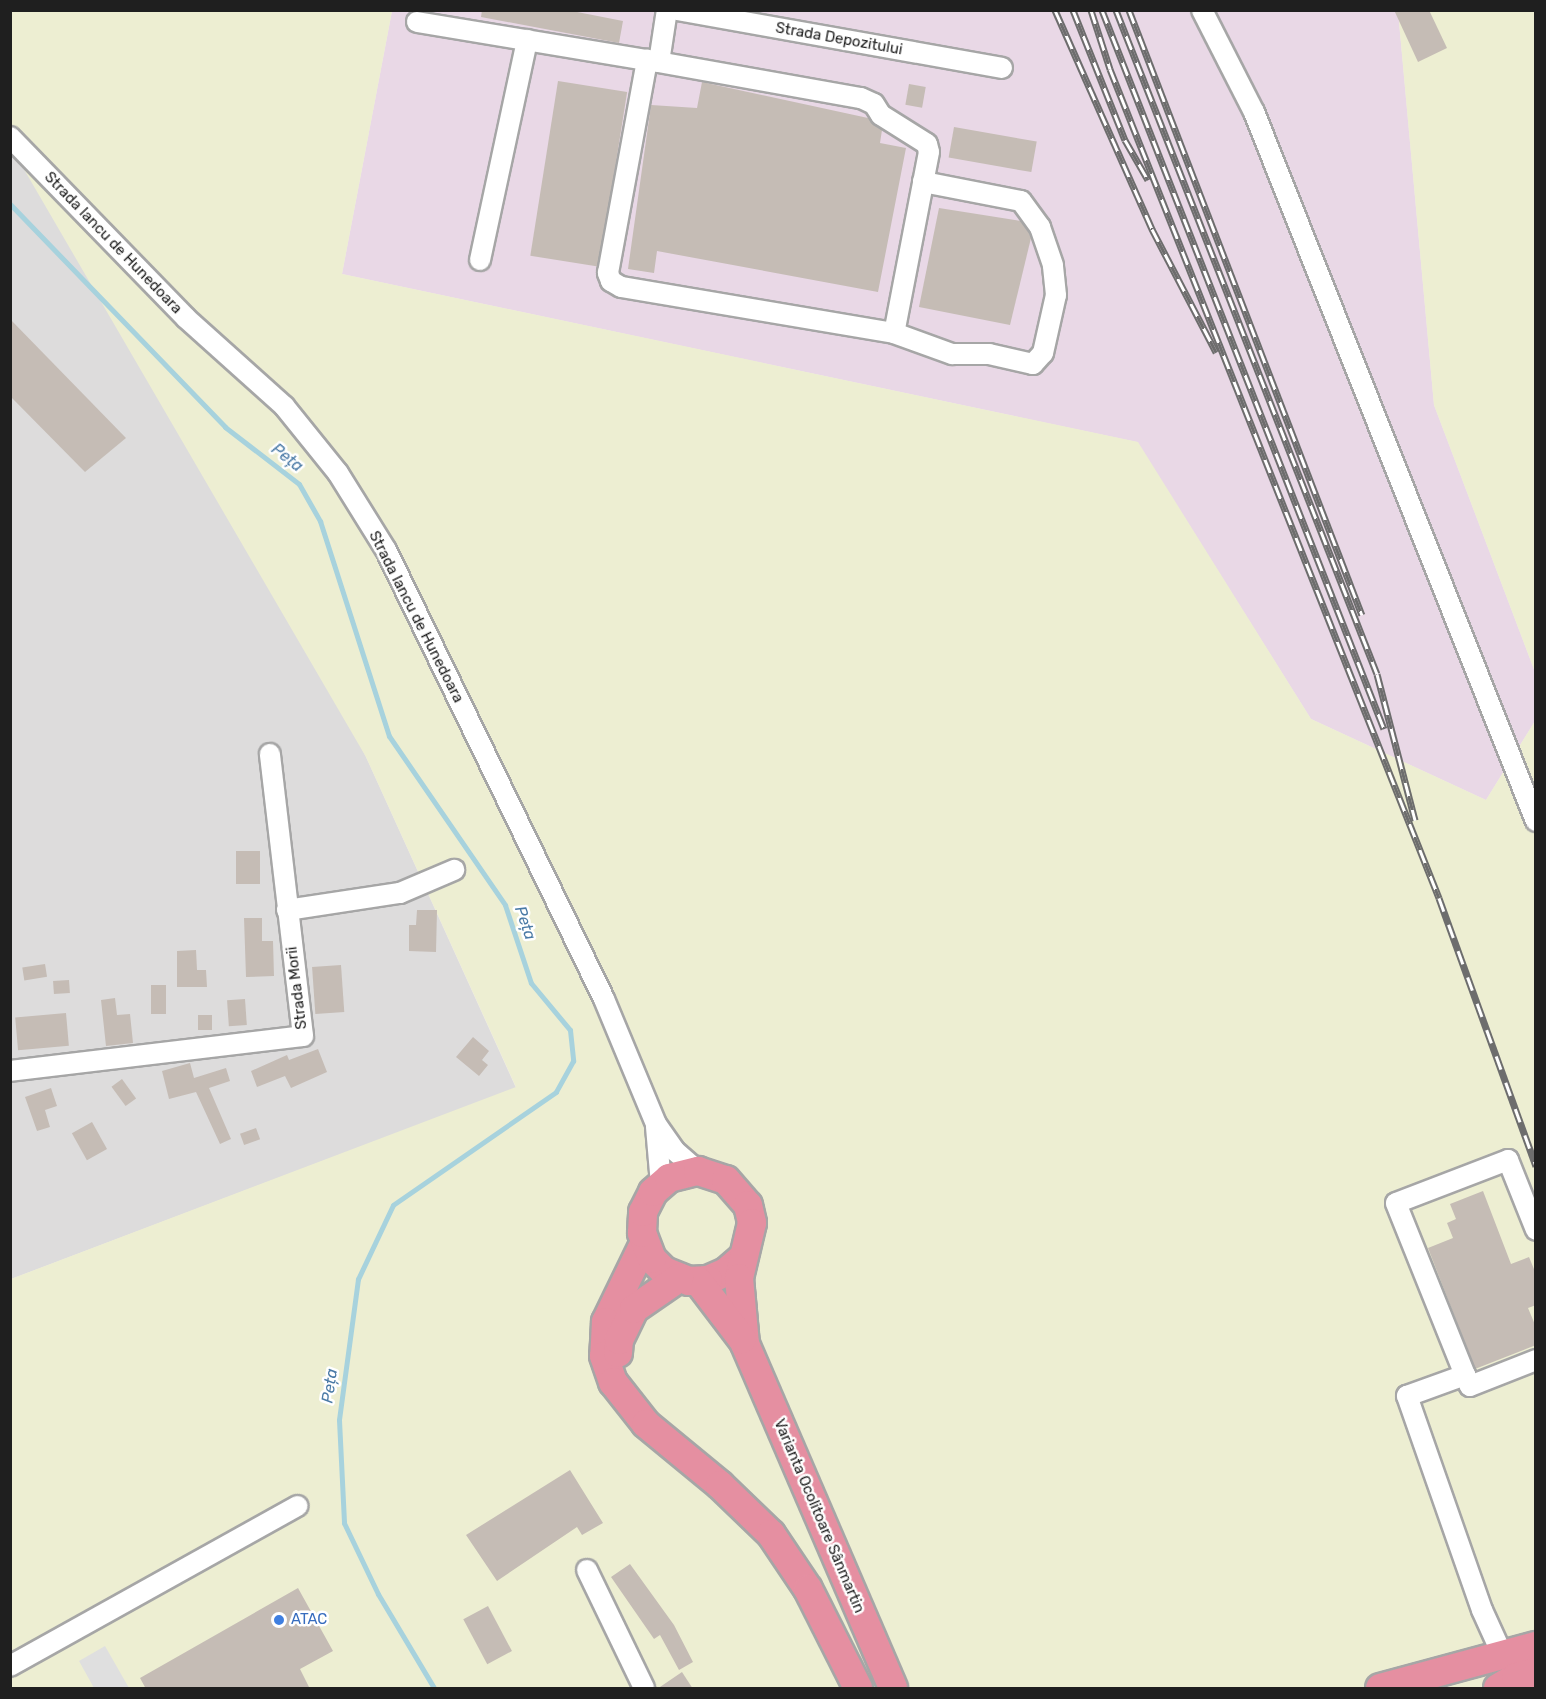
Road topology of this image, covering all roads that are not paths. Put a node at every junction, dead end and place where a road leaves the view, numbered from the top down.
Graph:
1 (667, 10) edge
2 (1202, 10) edge
3 (687, 11) edge
4 (417, 22) dead end
5 (527, 40) junction
6 (653, 61) junction
7 (1002, 68) dead end
8 (10, 137) edge
9 (923, 182) junction
10 (480, 260) dead end
11 (894, 333) junction
12 (270, 754) dead end
13 (1536, 821) edge
14 (454, 870) dead end
15 (287, 910) junction
16 (10, 1071) edge
17 (656, 1124) junction
18 (698, 1171) junction
19 (660, 1184) junction
20 (1536, 1230) edge
21 (644, 1244) junction
22 (741, 1259) junction
23 (689, 1280) junction
24 (745, 1344) junction
25 (1536, 1360) edge
26 (1465, 1375) junction
27 (623, 1396) junction
28 (297, 1506) dead end
29 (587, 1570) dead end
30 (838, 1643) junction
31 (1536, 1646) edge
32 (1502, 1654) junction
33 (1536, 1662) edge
34 (10, 1666) edge
35 (1536, 1672) edge
36 (644, 1689) edge
37 (849, 1689) edge
38 (858, 1689) edge
39 (893, 1689) edge
40 (1380, 1689) edge
41 (1437, 1689) edge
42 (1498, 1689) edge

1 - 6 street
2 - 13 street
3 - 7 street, Strada Depozitului
4 - 5 street
5 - 6 street
5 - 10 street
6 - 9 street
6 - 11 street
8 - 17 street, Strada Iancu de Hunedoara
9 - 11 street
9 - 11 street
12 - 15 street, Strada Morii
14 - 15 street
15 - 16 street, Strada Morii
17 - 18 street, Strada Iancu de Hunedoara
17 - 19 street, Strada Iancu de Hunedoara
18 - 19 highway
18 - 22 highway
19 - 21 highway
20 - 26 street
21 - 23 highway
21 - 27 highway
22 - 23 highway
22 - 24 highway, Varianta Ocolitoare Sânmartin
23 - 24 highway, Varianta Ocolitoare Sânmartin
23 - 27 highway
24 - 39 highway, Varianta Ocolitoare Sânmartin
25 - 26 street
26 - 32 street
27 - 30 highway
28 - 34 street
29 - 36 street
30 - 37 highway
30 - 38 highway
31 - 32 highway
32 - 40 highway
33 - 41 highway
35 - 42 highway

